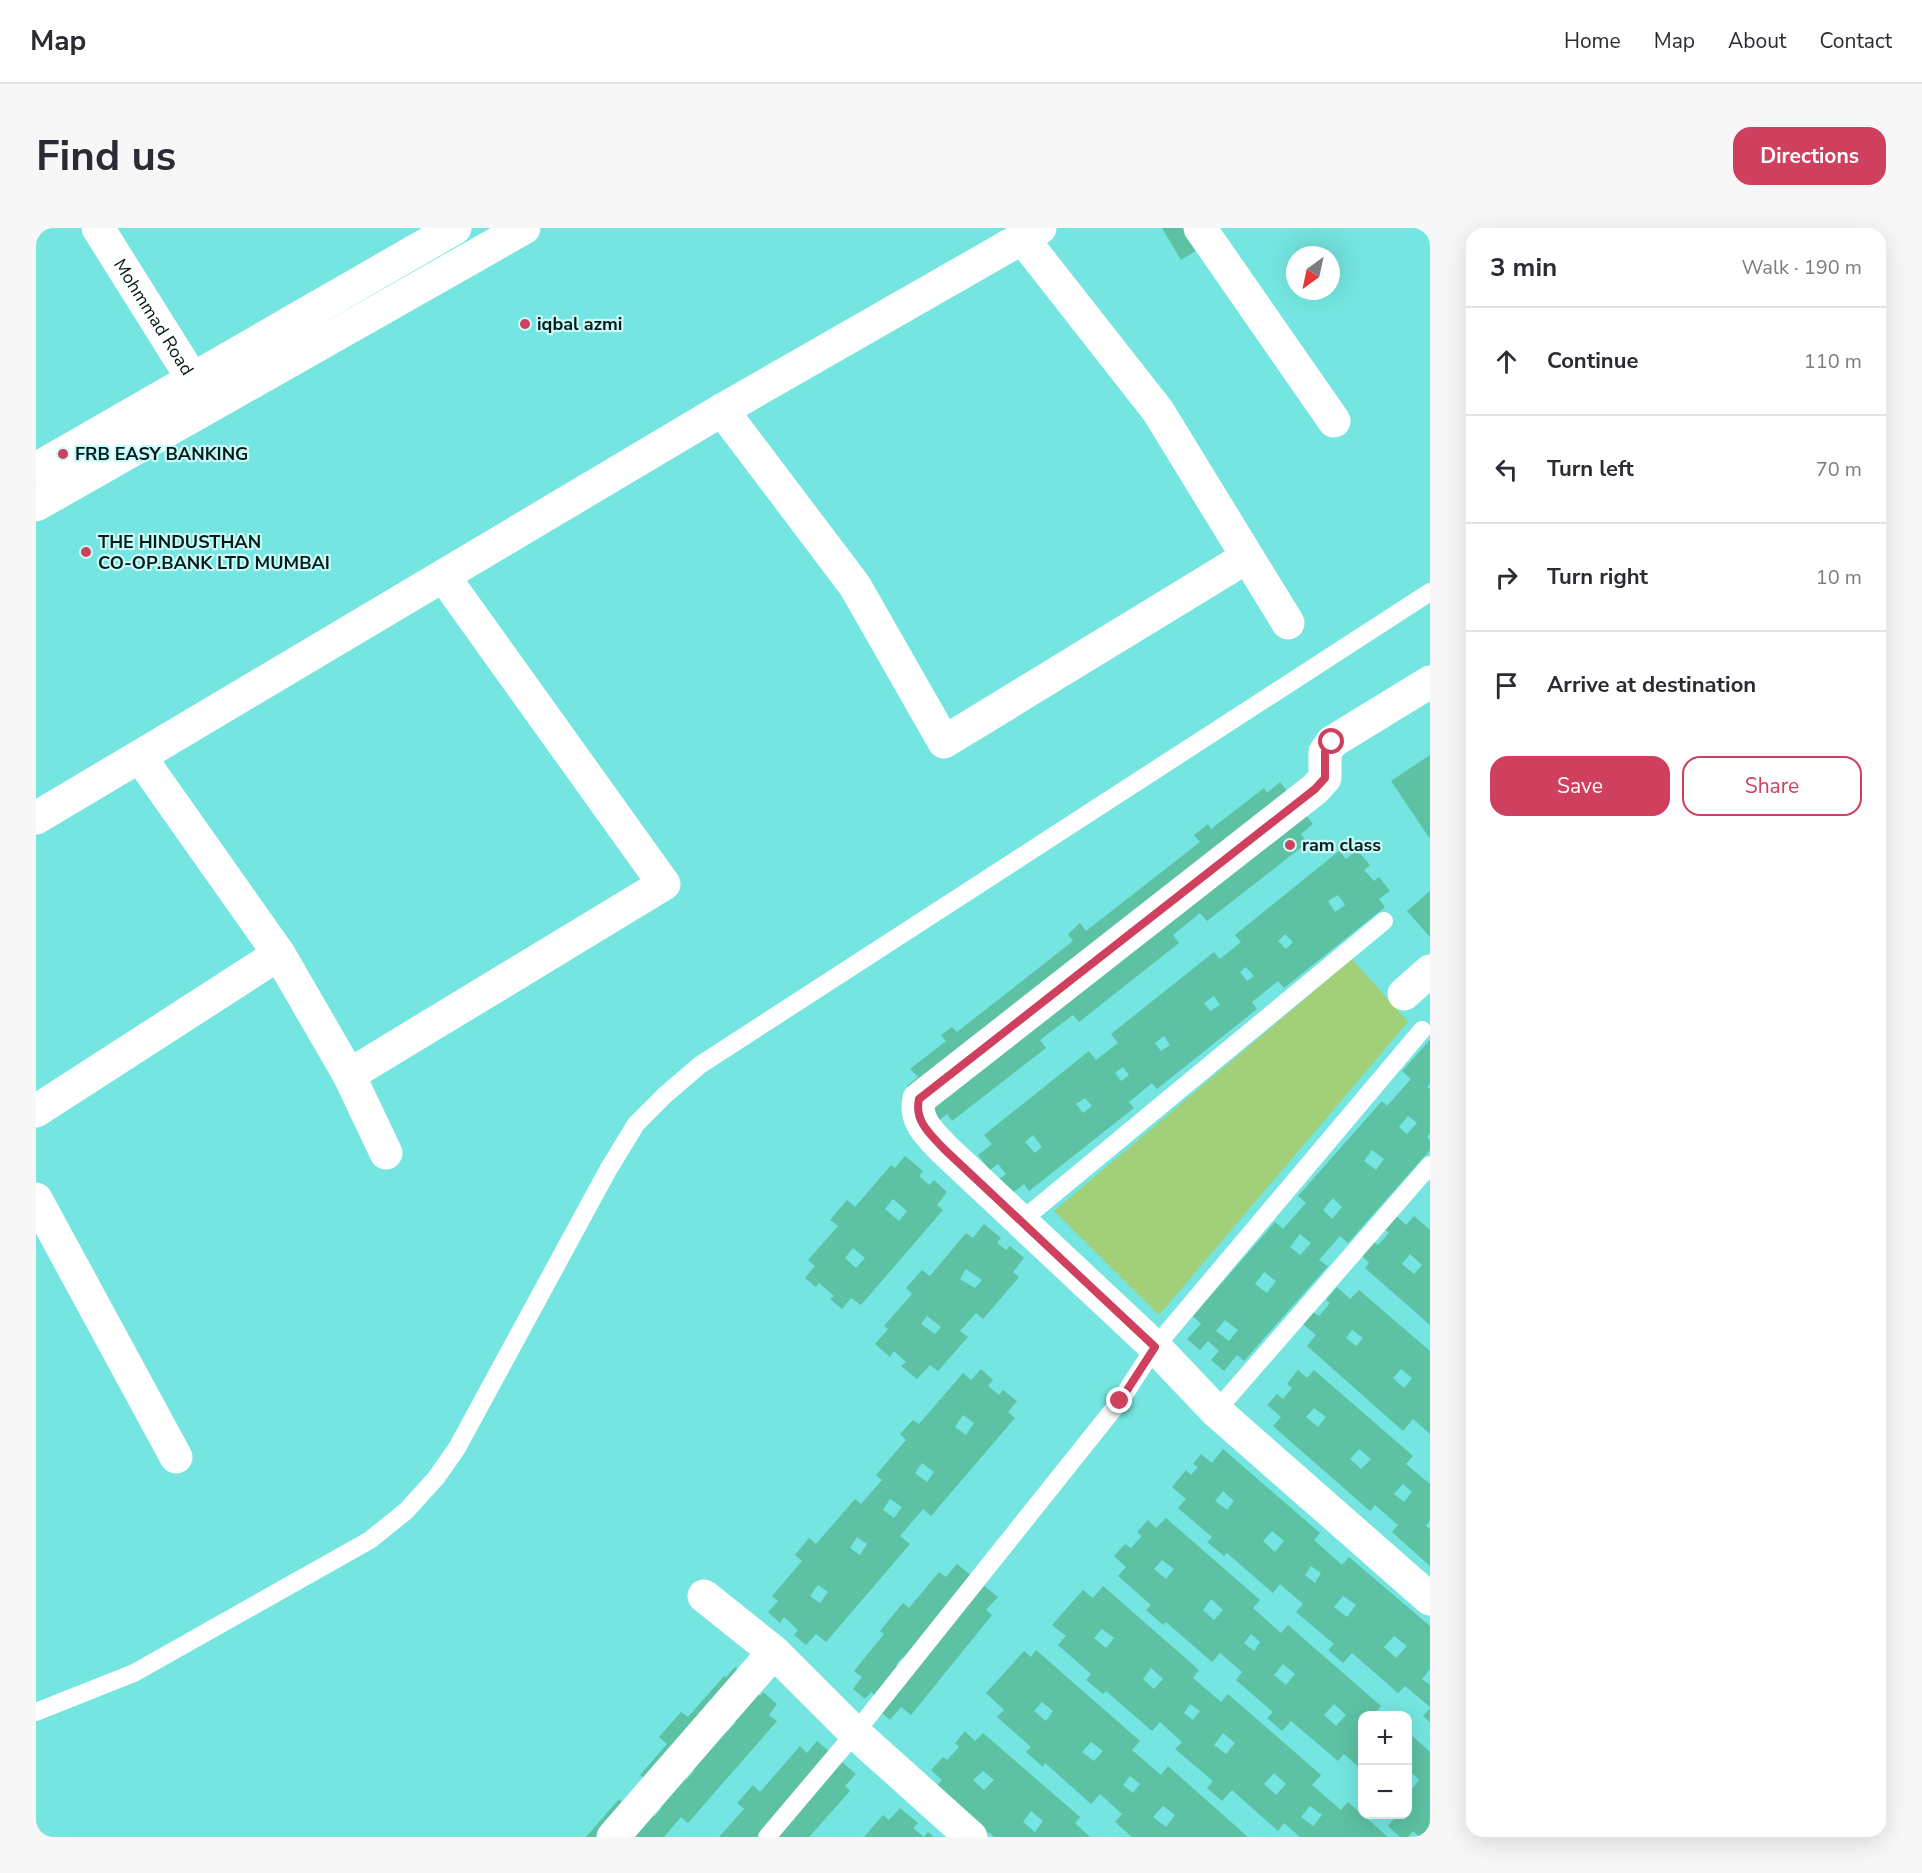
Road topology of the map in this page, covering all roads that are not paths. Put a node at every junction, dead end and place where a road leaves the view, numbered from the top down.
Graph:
1 (98, 228) edge
2 (455, 228) edge
3 (524, 228) edge
4 (1200, 228) edge
5 (1032, 234) edge
6 (202, 393) junction
7 (722, 410) junction
8 (1334, 421) dead end
9 (36, 469) edge
10 (36, 505) edge
11 (1247, 557) junction
12 (444, 577) junction
13 (1430, 592) edge
14 (1288, 623) dead end
15 (1430, 682) edge
16 (140, 756) junction
17 (36, 818) edge
18 (1384, 921) dead end
19 (279, 954) junction
20 (1430, 971) edge
21 (1404, 994) dead end
22 (1422, 1030) dead end
23 (349, 1076) junction
24 (36, 1111) edge
25 (386, 1153) dead end
26 (1430, 1165) edge
27 (36, 1199) edge
28 (1021, 1221) junction
29 (1155, 1347) junction
30 (1216, 1411) junction
31 (176, 1457) dead end
32 (704, 1596) dead end
33 (1430, 1599) edge
34 (774, 1652) junction
35 (36, 1712) edge
36 (855, 1734) junction
37 (614, 1837) edge
38 (767, 1837) edge
39 (971, 1837) edge

1 - 6 street, Mohmmad Road
2 - 6 street
3 - 6 street
4 - 8 street
5 - 7 street
5 - 11 street
6 - 9 street
6 - 10 street
7 - 11 street
7 - 12 street
11 - 14 street
12 - 16 street
12 - 23 street
13 - 35 lane
15 - 28 street
16 - 17 street
16 - 19 street
18 - 28 lane
19 - 23 street
19 - 24 street
20 - 21 street
22 - 29 lane
23 - 25 street
26 - 30 lane
27 - 31 street
28 - 29 street
29 - 30 street
29 - 36 lane
30 - 33 street
32 - 34 street
34 - 36 street
34 - 37 street
36 - 38 lane
36 - 39 street

